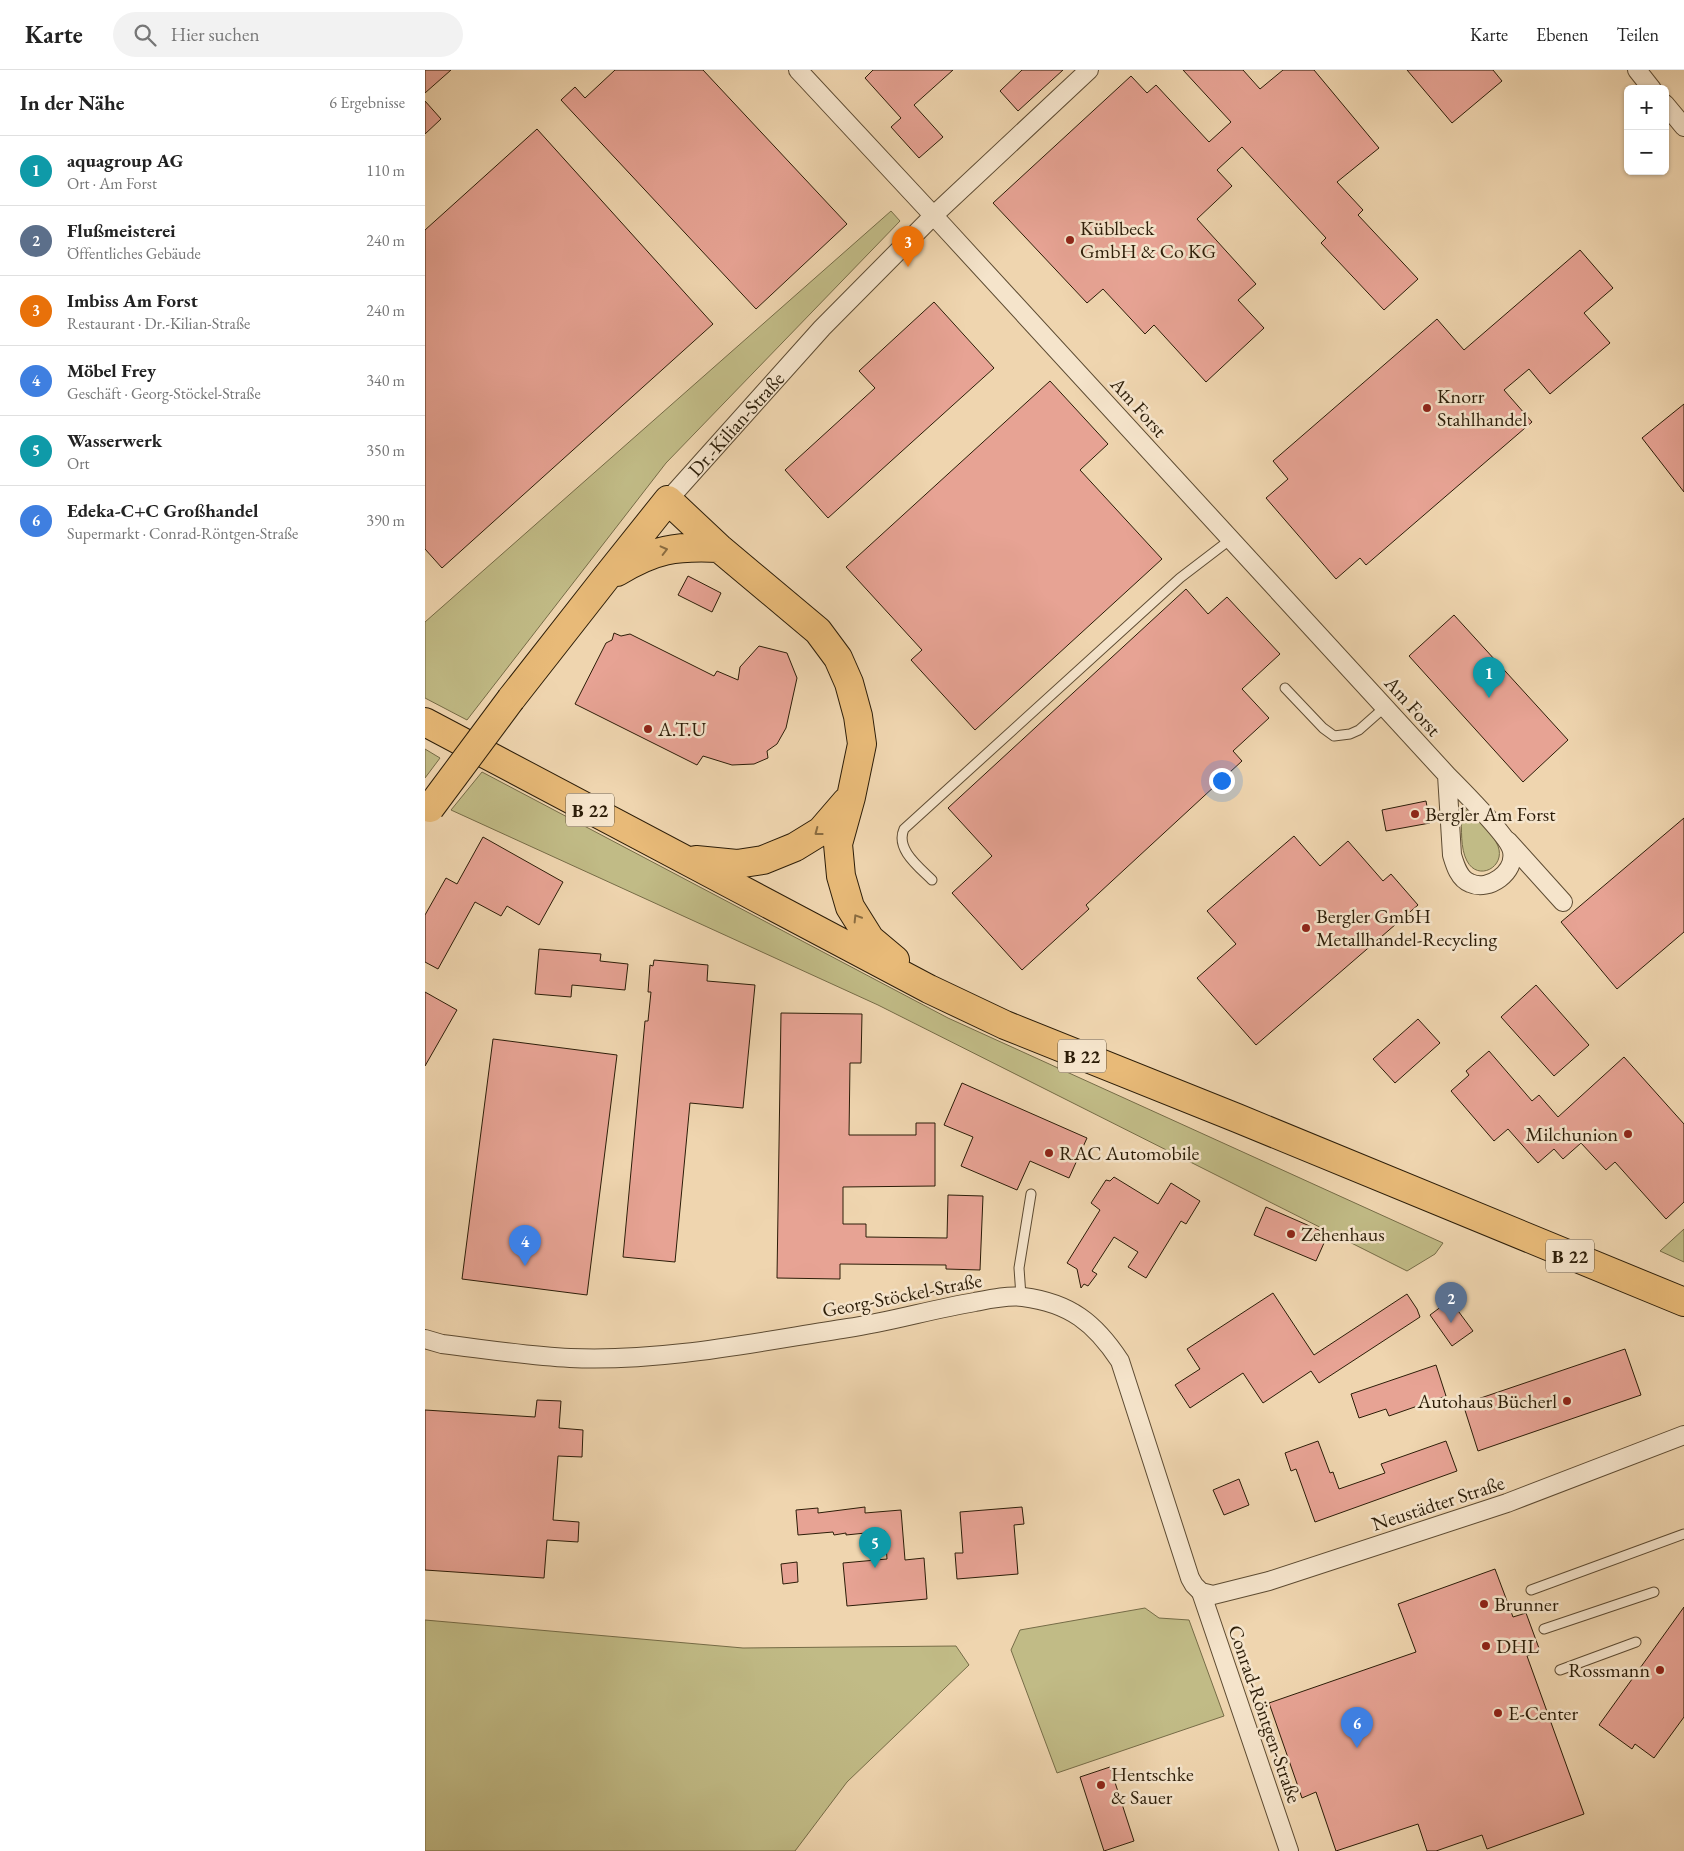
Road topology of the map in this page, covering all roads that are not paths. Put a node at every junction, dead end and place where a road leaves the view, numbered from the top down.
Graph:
1 (798, 70) edge
2 (1089, 70) edge
3 (1637, 70) edge
4 (1649, 85) edge
5 (1669, 109) edge
6 (1684, 127) edge
7 (933, 215) junction
8 (668, 500) junction
9 (1231, 539) junction
10 (719, 548) junction
11 (605, 579) junction
12 (1285, 688) dead end
13 (1385, 707) junction
14 (425, 722) edge
15 (1447, 775) junction
16 (851, 797) junction
17 (427, 811) edge
18 (1506, 838) junction
19 (683, 858) junction
20 (932, 880) dead end
21 (1563, 902) dead end
22 (929, 989) junction
23 (1031, 1194) dead end
24 (1021, 1296) junction
25 (1684, 1302) edge
26 (425, 1339) edge
27 (1684, 1435) edge
28 (1684, 1534) edge
29 (1531, 1590) dead end
30 (1201, 1592) junction
31 (1654, 1592) dead end
32 (1544, 1629) dead end
33 (1636, 1642) dead end
34 (1560, 1670) dead end
35 (1289, 1851) edge

1 - 7 street, Am Forst
2 - 7 street, Dr.-Kilian-Straße
3 - 4 street
5 - 6 street
7 - 8 street, Dr.-Kilian-Straße
7 - 9 street, Am Forst
8 - 10 main road
8 - 11 main road, Dr.-Kilian-Straße
9 - 13 street, Am Forst
9 - 20 lane
11 -> 10 main road
10 - 16 main road
11 - 17 main road, Dr.-Kilian-Straße, bridge
12 - 13 lane
13 - 15 street, Am Forst
14 - 19 main road, B 22
15 - 18 street, Am Forst
15 - 18 street
16 -> 19 main road
22 -> 16 main road
18 - 21 street, Am Forst
19 - 22 main road, B 22
22 - 25 main road, B 22
23 - 24 lane
24 - 26 street, Georg-Stöckel-Straße
24 - 30 street, Georg-Stöckel-Straße
27 - 30 street, Neustädter Straße
28 - 29 lane
30 - 35 street, Conrad-Röntgen-Straße
31 - 32 lane
33 - 34 lane

